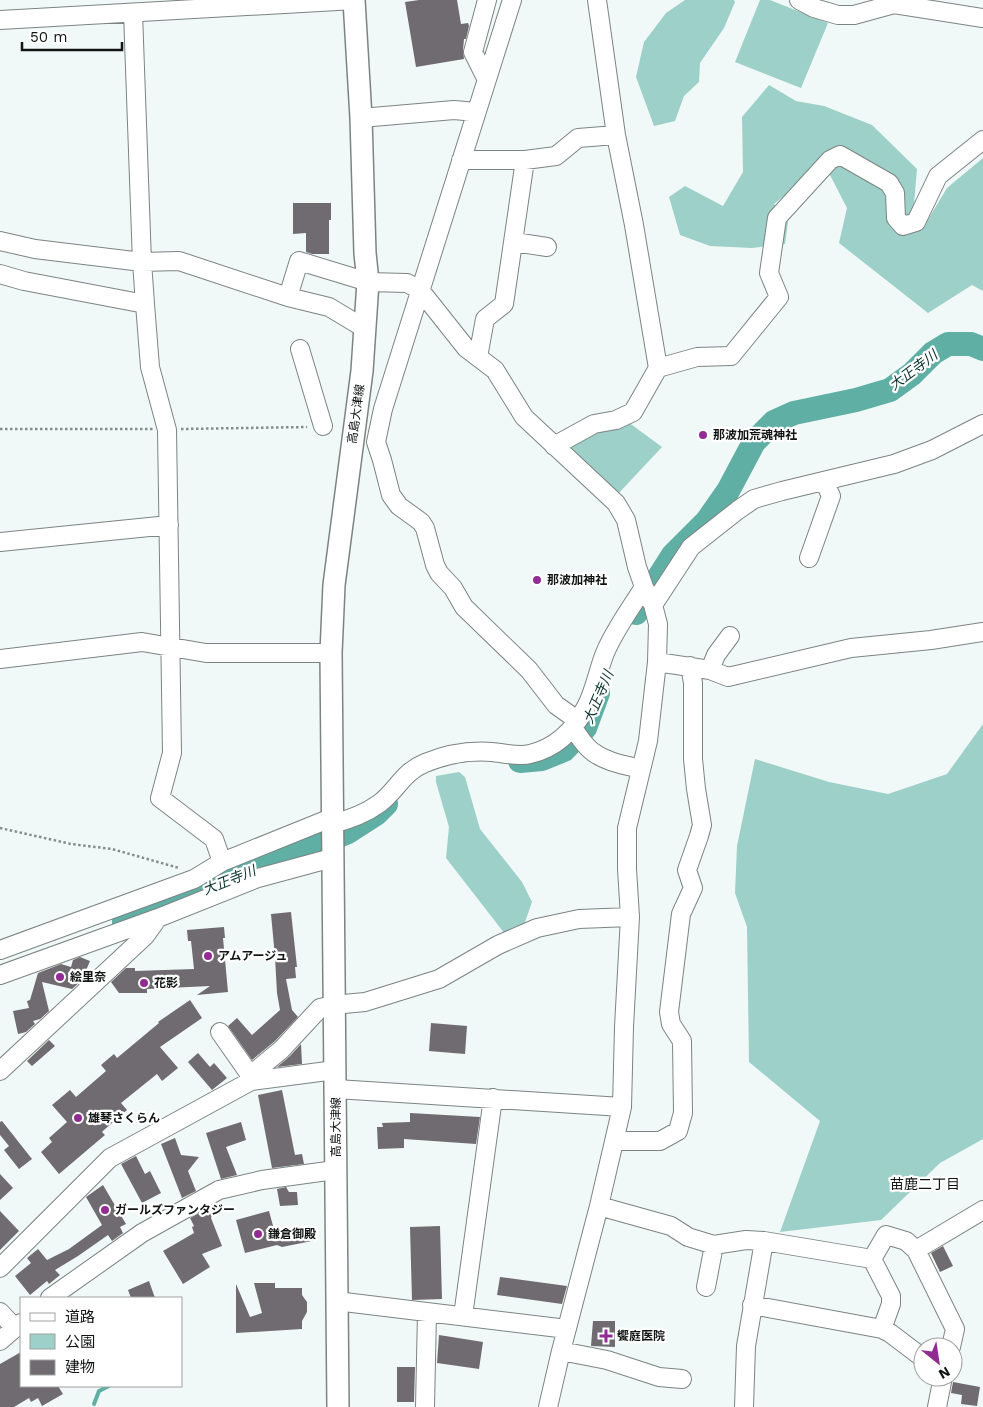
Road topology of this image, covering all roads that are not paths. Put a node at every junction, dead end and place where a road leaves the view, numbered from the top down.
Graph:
1 (355, 0) edge
2 (487, 0) edge
3 (512, 0) edge
4 (596, 0) edge
5 (799, 0) edge
6 (134, 13) junction
7 (983, 18) edge
8 (0, 20) edge
9 (486, 78) junction
10 (476, 112) junction
11 (361, 118) junction
12 (616, 135) junction
13 (983, 140) edge
14 (461, 160) junction
15 (526, 160) junction
16 (0, 241) edge
17 (514, 242) junction
18 (548, 247) dead end
19 (142, 262) junction
20 (0, 274) edge
21 (24, 280) junction
22 (368, 282) junction
23 (0, 283) edge
24 (420, 290) junction
25 (288, 297) junction
26 (145, 304) junction
27 (364, 328) junction
28 (300, 349) dead end
29 (478, 357) junction
30 (658, 368) junction
31 (983, 424) edge
32 (323, 426) road end
33 (554, 446) junction
34 (824, 481) junction
35 (169, 525) junction
36 (0, 542) edge
37 (809, 558) dead end
38 (648, 596) junction
39 (983, 632) edge
40 (730, 636) dead end
41 (171, 646) junction
42 (331, 653) junction
43 (0, 659) edge
44 (657, 662) junction
45 (690, 666) junction
46 (710, 670) junction
47 (577, 730) junction
48 (641, 770) junction
49 (331, 835) junction
50 (222, 862) junction
51 (630, 917) junction
52 (158, 918) junction
53 (0, 950) edge
54 (0, 975) edge
55 (334, 1005) junction
56 (220, 1032) dead end
57 (0, 1071) edge
58 (335, 1079) junction
59 (251, 1081) junction
60 (493, 1098) junction
61 (622, 1107) junction
62 (615, 1141) junction
63 (335, 1170) junction
64 (599, 1206) junction
65 (983, 1210) edge
66 (764, 1241) junction
67 (714, 1245) junction
68 (916, 1250) junction
69 (872, 1260) junction
70 (0, 1268) edge
71 (706, 1287) dead end
72 (51, 1297) edge
73 (336, 1301) junction
74 (752, 1305) junction
75 (0, 1312) edge
76 (426, 1313) junction
77 (463, 1316) junction
78 (18, 1325) edge
79 (567, 1329) junction
80 (882, 1329) junction
81 (953, 1337) edge
82 (0, 1341) edge
83 (913, 1350) edge
84 (561, 1351) junction
85 (682, 1379) dead end
86 (941, 1387) edge
87 (338, 1407) edge
88 (425, 1407) edge
89 (548, 1407) edge
90 (744, 1407) edge
91 (937, 1407) edge

1 - 6 street
1 - 11 main road, 高島大津線
2 - 9 street
3 - 9 street
4 - 12 street
5 - 7 street
6 - 8 street
6 - 19 street
9 - 10 street
10 - 11 street
10 - 14 street
11 - 22 main road, 高島大津線
12 - 15 street
12 - 30 street
13 - 30 street
14 - 15 street
14 - 24 street
15 - 17 street
16 - 19 street
17 - 18 street
17 - 29 street
19 - 25 street
19 - 26 street
20 - 21 street
21 - 23 street
21 - 26 street
22 - 24 street
22 - 25 street
22 - 27 main road, 高島大津線
24 - 29 street
24 - 47 street
25 - 27 street
26 - 35 street
27 - 42 main road, 高島大津線
28 - 32 street
29 - 33 street
30 - 33 street
31 - 34 street
33 - 38 street
34 - 37 street
34 - 38 street
35 - 36 street
35 - 41 street
38 - 44 street
38 - 47 street
39 - 46 street
40 - 46 street
41 - 42 street
41 - 43 street
41 - 50 street
42 - 49 main road, 高島大津線
44 - 45 street
44 - 48 street
45 - 46 street
45 - 62 street
47 - 48 street
47 - 49 street
48 - 51 street
49 - 50 street
49 - 52 street
49 - 55 main road, 高島大津線
50 - 53 street
51 - 55 street
51 - 61 street
52 - 54 street
52 - 57 street
55 - 58 main road, 高島大津線
55 - 59 street
56 - 59 street
58 - 59 street
58 - 60 street
58 - 63 main road, 高島大津線
59 - 70 street
60 - 61 street
60 - 77 street
61 - 62 street
62 - 64 street
63 - 72 street
63 - 73 main road, 高島大津線
64 - 67 street
64 - 79 street
65 - 68 street
66 - 67 street
66 - 69 street
66 - 74 street
67 - 71 street
68 - 69 street
68 - 81 street
69 - 80 street
73 - 76 street
73 - 87 main road, 高島大津線
74 - 80 street
74 - 90 street
75 - 78 street
76 - 77 street
76 - 88 street
77 - 79 street
78 - 82 street
79 - 84 street
80 - 83 street
84 - 85 street
84 - 89 street
86 - 91 street

